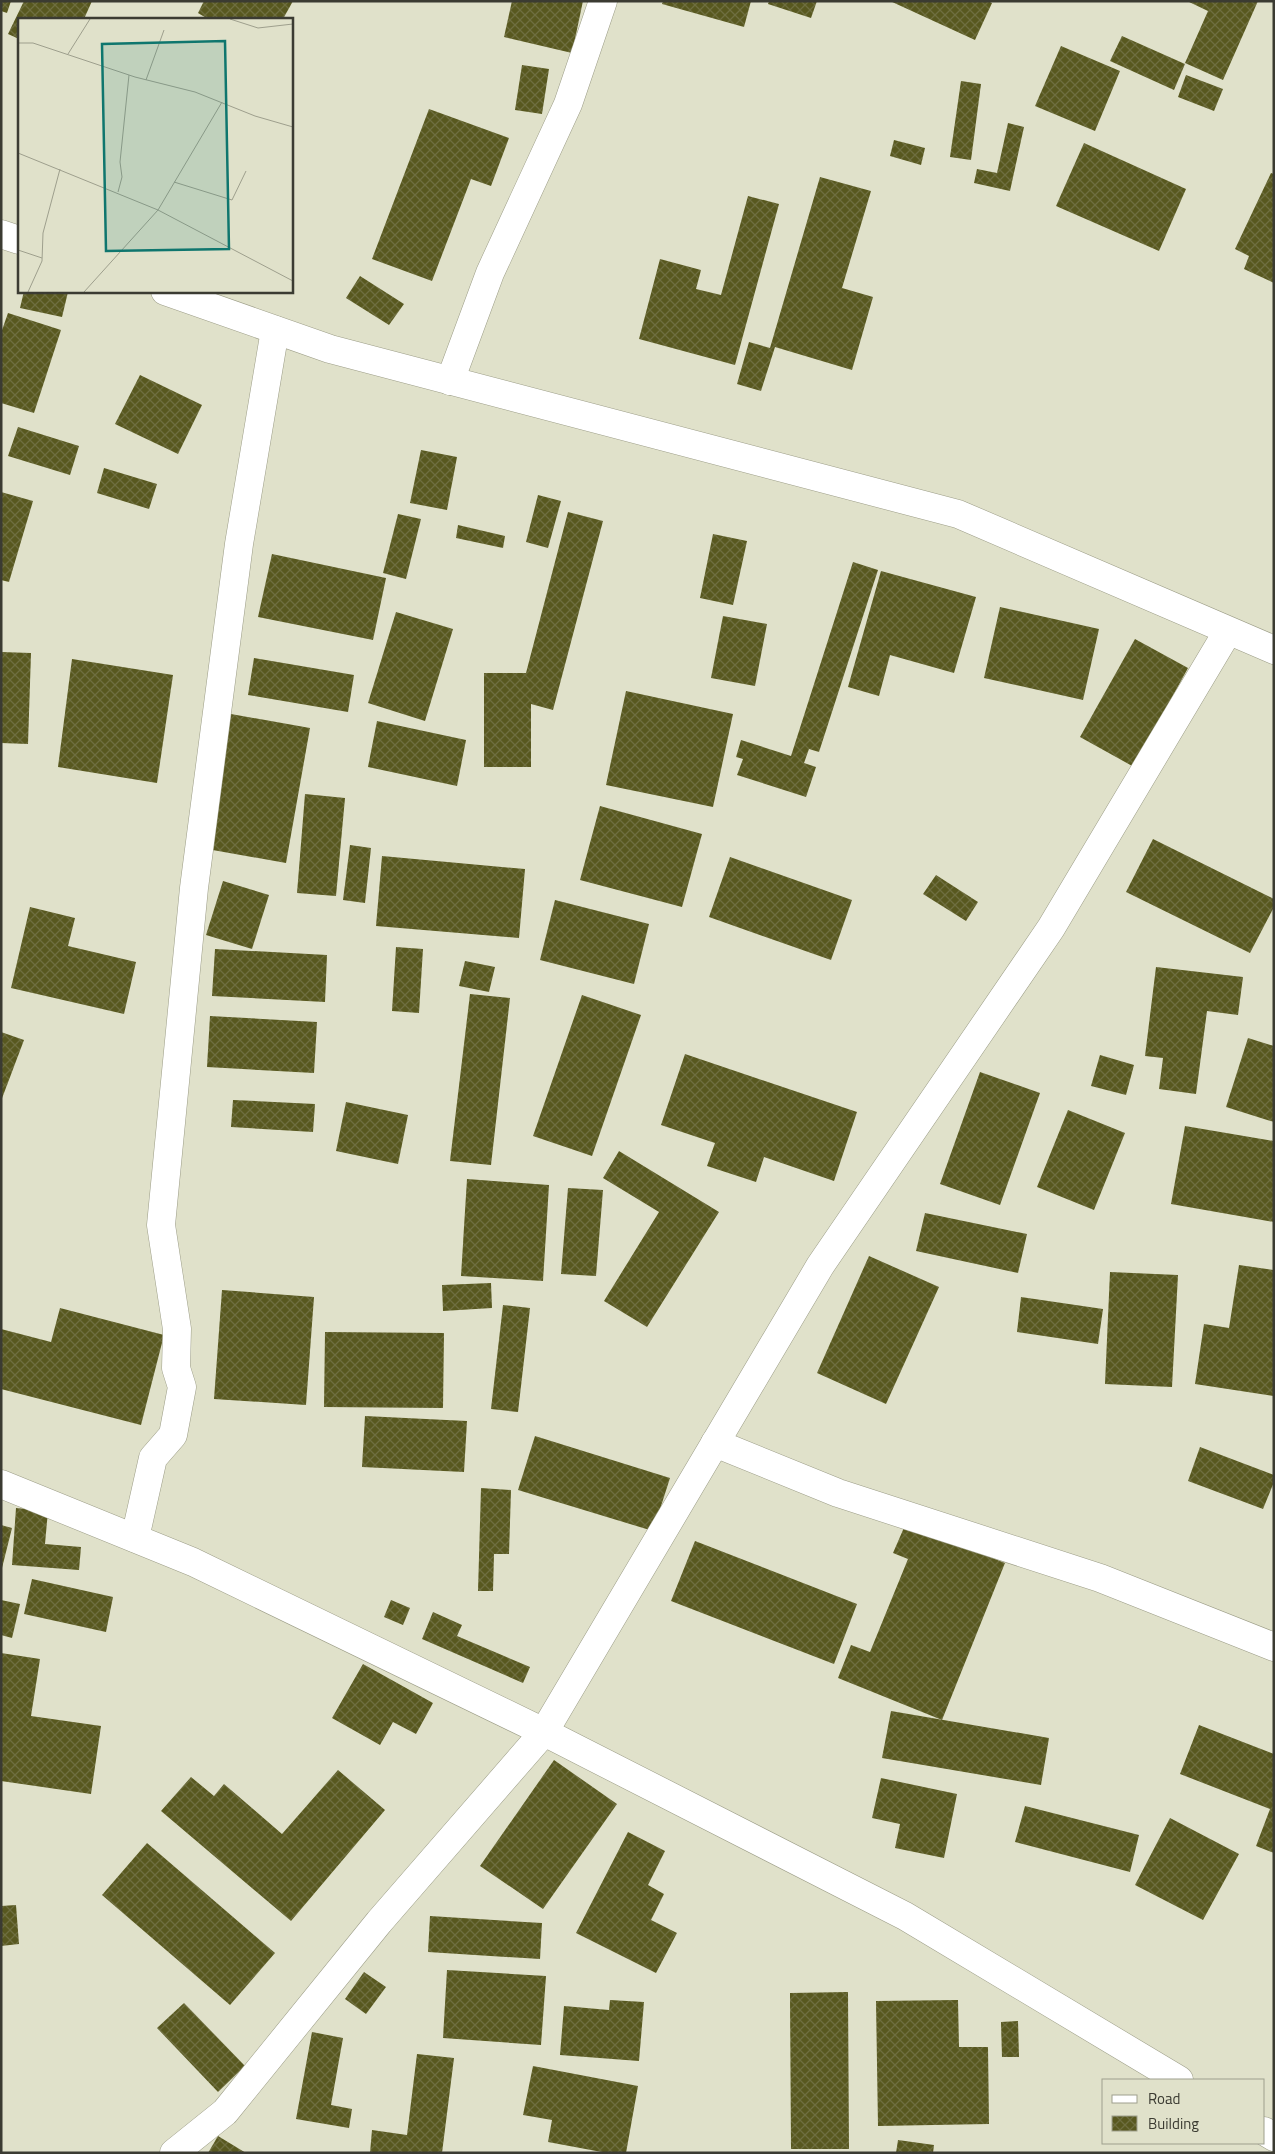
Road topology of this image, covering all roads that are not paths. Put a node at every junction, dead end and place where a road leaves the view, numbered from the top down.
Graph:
1 (603, 1) edge
2 (1, 234) edge
3 (18, 240) edge
4 (168, 292) edge
5 (275, 330) junction
6 (450, 381) junction
7 (1228, 631) junction
8 (1274, 650) edge
9 (715, 1443) junction
10 (1, 1484) edge
11 (135, 1538) junction
12 (1274, 1647) edge
13 (544, 1732) junction
14 (1178, 2079) edge
15 (174, 2153) edge

1 - 6 street
2 - 3 street
4 - 5 street
5 - 6 street
5 - 11 street
6 - 7 street
7 - 8 street
7 - 9 street
9 - 12 street
9 - 13 street
10 - 11 street
11 - 13 street
13 - 14 street
13 - 15 street

